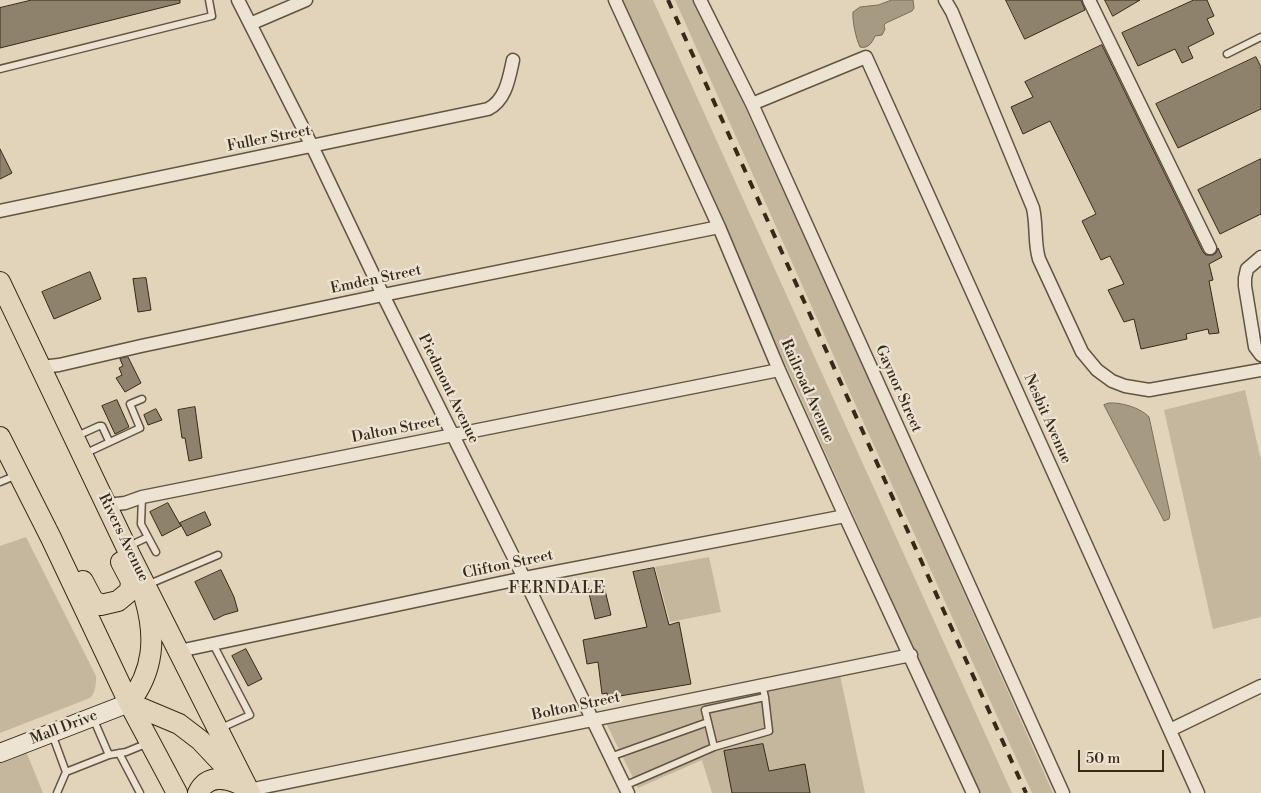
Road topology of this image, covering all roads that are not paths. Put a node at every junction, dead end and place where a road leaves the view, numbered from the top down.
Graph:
1 (209, 0) edge
2 (238, 0) edge
3 (306, 0) edge
4 (615, 0) edge
5 (700, 0) edge
6 (945, 0) edge
7 (1089, 0) edge
8 (250, 24) junction
9 (1261, 37) edge
10 (1227, 54) dead end
11 (513, 60) dead end
12 (0, 69) edge
13 (752, 104) junction
14 (312, 146) junction
15 (0, 211) edge
16 (719, 227) junction
17 (1210, 248) dead end
18 (1261, 257) edge
19 (0, 282) edge
20 (383, 295) junction
21 (1261, 354) edge
22 (41, 367) junction
23 (779, 370) junction
24 (1261, 370) edge
25 (142, 399) dead end
26 (453, 435) junction
27 (1, 441) edge
28 (110, 442) junction
29 (79, 446) junction
30 (19, 474) junction
31 (0, 482) edge
32 (142, 497) junction
33 (107, 506) junction
34 (845, 516) junction
35 (148, 537) junction
36 (51, 538) junction
37 (129, 552) junction
38 (156, 552) dead end
39 (218, 555) dead end
40 (524, 578) junction
41 (146, 586) junction
42 (213, 644) junction
43 (178, 650) junction
44 (910, 654) junction
45 (1261, 686) edge
46 (764, 691) junction
47 (129, 703) junction
48 (93, 717) junction
49 (592, 720) junction
50 (708, 722) junction
51 (218, 729) junction
52 (1170, 730) junction
53 (51, 733) junction
54 (150, 742) junction
55 (714, 747) junction
56 (0, 753) edge
57 (119, 753) junction
58 (109, 755) junction
59 (610, 757) junction
60 (66, 772) junction
61 (626, 790) edge
62 (174, 792) edge
63 (250, 792) edge
64 (57, 793) edge
65 (140, 793) edge
66 (198, 793) edge
67 (973, 793) edge
68 (1063, 793) edge
69 (1198, 793) edge

1 - 12 lane
2 - 8 street, Piedmont Avenue
3 - 8 street
4 - 16 street, Railroad Avenue
5 - 13 street, Gaynor Street
6 - 24 street
7 - 17 street
8 - 14 street, Piedmont Avenue
9 - 10 lane
11 - 14 street, Fuller Street
13 - 52 street, Nesbit Avenue
13 - 68 street, Gaynor Street
14 - 15 street, Fuller Street
14 - 20 street, Piedmont Avenue
16 - 20 street, Emden Street
16 - 23 street, Railroad Avenue
18 - 21 street
19 - 22 main road, Rivers Avenue
20 - 22 street, Emden Street
20 - 26 street, Piedmont Avenue
22 - 29 main road, Rivers Avenue
23 - 26 street, Dalton Street
23 - 34 street, Railroad Avenue
25 - 28 lane
26 - 32 street, Dalton Street
26 - 40 street, Piedmont Avenue
27 - 30 main road
28 - 29 lane
28 - 29 lane
29 - 33 main road, Rivers Avenue
30 - 31 lane
30 - 36 main road
32 - 33 street, Dalton Street
32 - 35 lane
33 - 36 main road
33 - 37 main road, Rivers Avenue
34 - 40 street, Clifton Street
34 - 44 street, Railroad Avenue
35 - 37 lane
35 - 38 lane
36 - 47 main road
37 - 41 main road, Rivers Avenue
37 - 47 main road
39 - 41 lane
40 - 42 street, Clifton Street
40 - 49 street, Piedmont Avenue
41 - 43 main road, Rivers Avenue
42 - 43 street, Clifton Street
42 - 51 lane
43 - 51 main road, Rivers Avenue
44 - 46 street, Bolton Street
44 - 67 street, Railroad Avenue
45 - 52 street
46 - 49 street, Bolton Street
46 - 50 lane
46 - 55 lane
47 - 48 street, Mall Drive
47 - 54 main road
47 - 63 main road
48 - 53 street, Mall Drive
48 - 58 lane
49 - 59 street, Piedmont Avenue
49 - 63 street, Bolton Street
50 - 55 lane
50 - 59 lane
51 - 63 main road, Rivers Avenue
52 - 69 street, Nesbit Avenue
53 - 56 street, Mall Drive
53 - 60 lane
54 - 57 lane
54 - 62 main road
55 - 61 lane
57 - 58 lane
57 - 65 lane
58 - 60 lane
59 - 61 street, Piedmont Avenue
60 - 64 lane
63 - 66 main road

